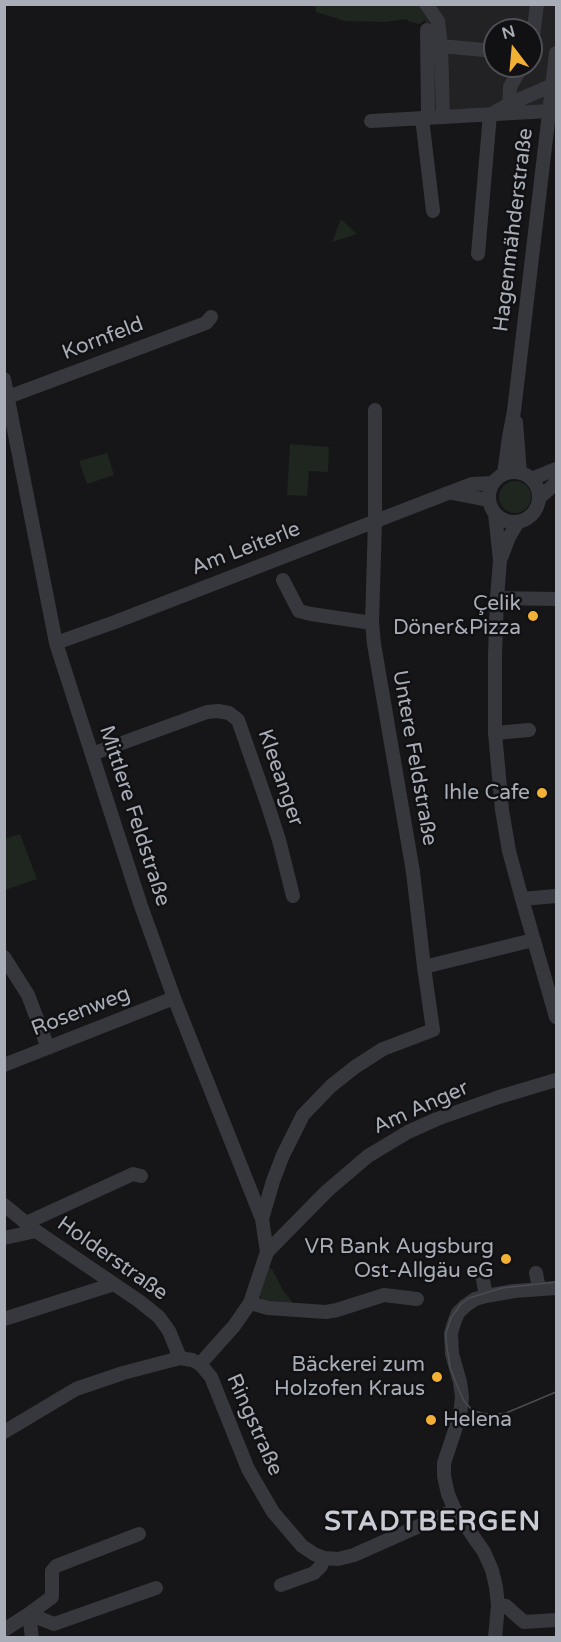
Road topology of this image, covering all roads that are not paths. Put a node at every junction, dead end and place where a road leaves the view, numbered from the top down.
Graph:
1 (426, 4) edge
2 (427, 30) dead end
3 (441, 46) junction
4 (483, 50) edge
5 (556, 53) edge
6 (515, 78) edge
7 (553, 85) junction
8 (509, 108) junction
9 (549, 111) junction
10 (492, 114) junction
11 (443, 116) junction
12 (425, 117) junction
13 (371, 121) dead end
14 (433, 211) dead end
15 (478, 254) dead end
16 (211, 317) dead end
17 (4, 379) edge
18 (8, 397) junction
19 (375, 411) dead end
20 (514, 411) junction
21 (556, 469) edge
22 (504, 474) junction
23 (526, 476) junction
24 (493, 483) junction
25 (556, 483) edge
26 (450, 493) junction
27 (539, 498) junction
28 (488, 500) junction
29 (495, 514) junction
30 (375, 521) junction
31 (518, 522) junction
32 (500, 560) junction
33 (283, 580) dead end
34 (497, 598) junction
35 (556, 599) edge
36 (372, 623) junction
37 (56, 643) junction
38 (530, 730) dead end
39 (495, 733) junction
40 (92, 754) junction
41 (292, 896) dead end
42 (556, 896) edge
43 (522, 899) junction
44 (533, 940) junction
45 (4, 957) edge
46 (424, 967) junction
47 (174, 998) junction
48 (556, 1017) edge
49 (48, 1048) junction
50 (4, 1065) edge
51 (556, 1080) edge
52 (141, 1176) dead end
53 (4, 1206) edge
54 (262, 1219) junction
55 (31, 1227) junction
56 (4, 1238) edge
57 (267, 1252) junction
58 (536, 1273) dead end
59 (482, 1274) dead end
60 (114, 1284) junction
61 (556, 1287) edge
62 (538, 1288) junction
63 (486, 1296) junction
64 (417, 1299) dead end
65 (250, 1303) junction
66 (4, 1320) edge
67 (180, 1358) junction
68 (200, 1364) junction
69 (4, 1432) edge
70 (455, 1510) junction
71 (139, 1534) dead end
72 (324, 1558) junction
73 (281, 1585) dead end
74 (156, 1588) dead end
75 (498, 1605) junction
76 (29, 1614) junction
77 (556, 1620) edge
78 (4, 1630) edge
79 (32, 1638) edge
80 (495, 1638) edge

1 - 3 street
2 - 12 street
3 - 4 street
3 - 11 street
5 - 7 street, Hagenmähderstraße
6 - 8 street
7 - 8 street
7 - 9 street, Hagenmähderstraße
8 - 9 street
8 - 10 street
9 - 20 street, Hagenmähderstraße
10 - 11 street
10 - 15 street
11 - 12 street
12 - 13 street
12 - 14 street
16 - 18 street, Kornfeld
17 - 18 street, Mittlere Feldstraße
18 - 37 street, Mittlere Feldstraße
19 - 30 street, Untere Feldstraße
20 - 22 street, Hagenmähderstraße
20 - 23 street, Hagenmähderstraße
21 - 23 street
22 - 23 street
22 - 24 street
23 - 27 street, Hagenmähderstraße
24 - 26 street, Am Leiterle
24 - 28 street
25 - 27 street
26 - 28 street
26 - 30 street, Am Leiterle
27 - 31 street
28 - 29 street
29 - 31 street
29 - 32 street
30 - 36 street, Untere Feldstraße
30 - 37 street, Am Leiterle
31 - 32 street
32 - 34 street
33 - 36 street
34 - 35 street
34 - 39 street
36 - 46 street, Untere Feldstraße
37 - 40 street, Mittlere Feldstraße
38 - 39 street
39 - 43 street
40 - 41 street, Kleeanger
40 - 47 street, Mittlere Feldstraße
42 - 43 street
43 - 44 street
44 - 46 street
44 - 48 street
45 - 49 street
46 - 54 street, Untere Feldstraße
47 - 49 street, Rosenweg
47 - 54 street, Mittlere Feldstraße
49 - 50 street, Rosenweg
51 - 57 street, Am Anger
52 - 55 street
53 - 55 street, Holderstraße
54 - 57 street, Mittlere Feldstraße
55 - 56 street
55 - 60 street, Holderstraße
57 - 65 street, Ringstraße
58 - 62 street
59 - 63 street
60 - 66 street
60 - 67 street, Holderstraße
61 - 62 street
62 - 63 street
63 - 70 street
64 - 65 street
65 - 68 street, Ringstraße
67 - 68 street
67 - 69 street
68 - 72 street, Ringstraße
70 - 72 street
70 - 75 street
71 - 76 street
72 - 73 street
74 - 76 street
75 - 77 street
75 - 80 street
76 - 78 street
76 - 79 street

